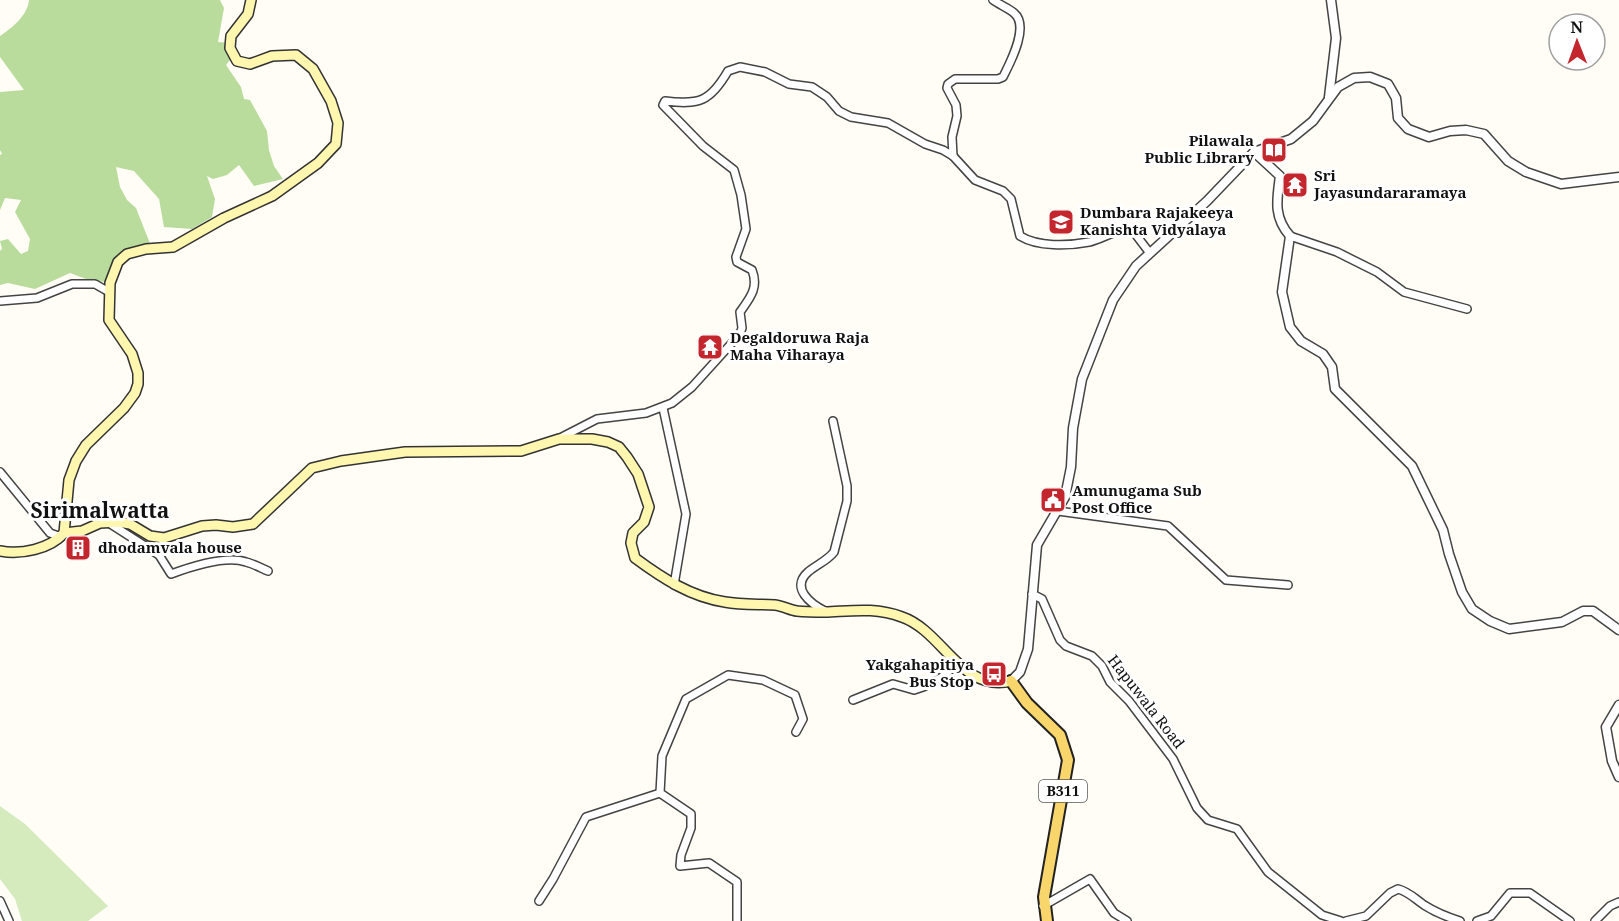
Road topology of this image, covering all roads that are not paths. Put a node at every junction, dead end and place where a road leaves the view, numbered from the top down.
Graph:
1 (251, 0) edge
2 (993, 0) edge
3 (1331, 0) edge
4 (1329, 98) junction
5 (1254, 152) junction
6 (952, 156) junction
7 (1619, 177) edge
8 (1290, 236) junction
9 (1149, 252) junction
10 (109, 292) junction
11 (0, 301) edge
12 (1467, 309) dead end
13 (663, 408) junction
14 (833, 421) dead end
15 (559, 438) junction
16 (0, 472) edge
17 (1058, 511) junction
18 (108, 523) junction
19 (63, 535) junction
20 (0, 550) edge
21 (268, 572) dead end
22 (674, 585) junction
23 (1288, 585) dead end
24 (1032, 594) junction
25 (825, 612) junction
26 (1619, 630) edge
27 (958, 663) junction
28 (1011, 681) junction
29 (853, 700) dead end
30 (1619, 705) edge
31 (796, 732) dead end
32 (1619, 777) edge
33 (660, 793) junction
34 (0, 900) edge
35 (539, 901) dead end
36 (1619, 902) edge
37 (1043, 906) junction
38 (1322, 918) edge
39 (9, 921) edge
40 (737, 921) edge
41 (1047, 921) edge
42 (1127, 921) edge
43 (1344, 921) edge
44 (1460, 921) edge
45 (1477, 921) edge
46 (1570, 921) edge
47 (1595, 921) edge

1 - 10 main road
2 - 6 street
3 - 4 street
4 - 5 street
4 - 7 street
5 - 8 street
5 - 9 street
6 - 9 street
6 - 13 street
8 - 12 street
8 - 26 street
9 - 17 street
10 - 11 street
10 - 19 main road
13 - 15 street
13 - 22 street
14 - 25 street
15 - 18 main road
15 - 22 main road
16 - 19 street
17 - 23 street
17 - 24 street
18 - 19 main road
18 - 21 street
19 - 20 main road
22 - 25 main road
24 - 28 street
24 - 38 street, Hapuwala Road
25 - 27 main road
27 - 28 main road
27 - 29 street
28 - 37 main road, B311
30 - 32 street
31 - 33 street
33 - 35 street
33 - 40 street
34 - 39 street
36 - 47 street
37 - 41 main road, B311
37 - 42 street
38 - 43 street, Hapuwala Road
43 - 44 street, Hapuwala Road
45 - 46 street

